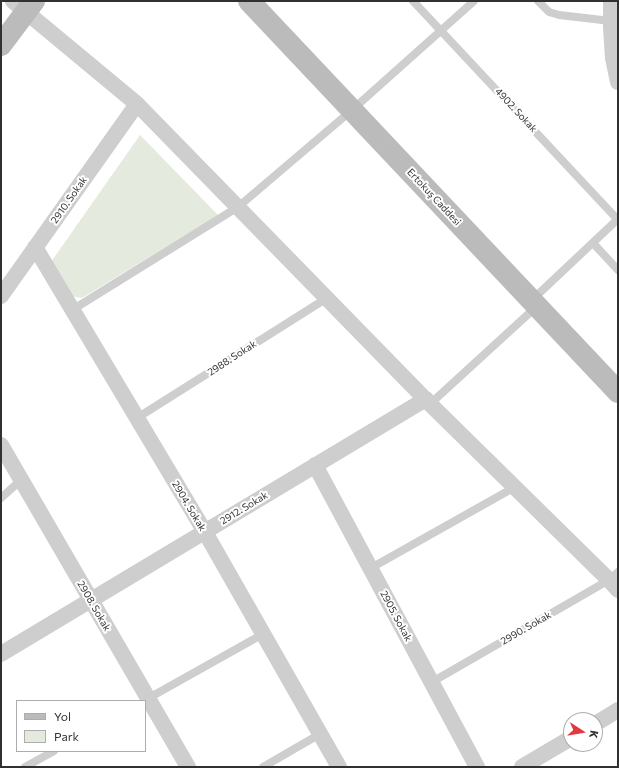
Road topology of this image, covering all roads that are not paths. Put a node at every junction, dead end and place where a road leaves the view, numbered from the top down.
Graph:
1 (249, 1) edge
2 (414, 1) edge
3 (474, 1) edge
4 (538, 1) edge
5 (611, 1) edge
6 (24, 4) edge
7 (613, 26) edge
8 (441, 31) junction
9 (1, 45) edge
10 (618, 82) edge
11 (137, 104) junction
12 (352, 110) junction
13 (238, 208) junction
14 (618, 219) edge
15 (593, 243) junction
16 (35, 248) junction
17 (618, 270) edge
18 (1, 296) edge
19 (327, 298) junction
20 (534, 303) junction
21 (72, 310) junction
22 (618, 392) edge
23 (428, 402) junction
24 (137, 418) junction
25 (1, 446) edge
26 (315, 465) junction
27 (21, 480) junction
28 (515, 487) junction
29 (1, 498) edge
30 (205, 532) junction
31 (371, 568) junction
32 (615, 580) edge
33 (91, 600) junction
34 (263, 634) junction
35 (1, 654) edge
36 (432, 682) junction
37 (145, 700) edge
38 (146, 702) edge
39 (618, 710) edge
40 (603, 719) edge
41 (320, 734) junction
42 (563, 743) edge
43 (52, 752) edge
44 (26, 767) edge
45 (188, 767) edge
46 (263, 767) edge
47 (339, 767) edge
48 (478, 767) edge
49 (522, 767) edge

1 - 12 main road, Ertokuş Caddesi
2 - 8 lane, 4902. Sokak
3 - 8 lane
4 - 7 lane
5 - 7 street
6 - 9 main road
6 - 11 street
7 - 10 street
8 - 12 lane
8 - 14 lane, 4902. Sokak
11 - 13 street
11 - 16 street, 2910. Sokak
12 - 13 lane
12 - 20 main road, Ertokuş Caddesi
13 - 19 street
13 - 21 lane
14 - 15 lane, 2912. Sokak
15 - 17 lane
15 - 20 lane, 2912. Sokak
16 - 18 street, 2910. Sokak
16 - 21 street, 2904. Sokak
19 - 23 street
19 - 24 lane, 2988. Sokak
20 - 22 main road, Ertokuş Caddesi
20 - 23 lane, 2912. Sokak
21 - 24 street, 2904. Sokak
23 - 26 street, 2912. Sokak
23 - 28 street
24 - 30 street, 2904. Sokak
25 - 27 street, 2908. Sokak
26 - 30 street, 2912. Sokak
26 - 31 street, 2905. Sokak
27 - 29 lane
27 - 33 street, 2908. Sokak
28 - 31 lane
28 - 32 street
30 - 33 street, 2912. Sokak
30 - 34 street, 2904. Sokak
31 - 36 street, 2905. Sokak
32 - 36 lane, 2990. Sokak
33 - 35 street, 2912. Sokak
33 - 37 street, 2908. Sokak
34 - 37 lane
34 - 41 street, 2904. Sokak
36 - 48 street, 2905. Sokak
38 - 45 street, 2908. Sokak
39 - 40 street
41 - 46 lane
41 - 47 street, 2904. Sokak
42 - 49 street
43 - 44 lane

